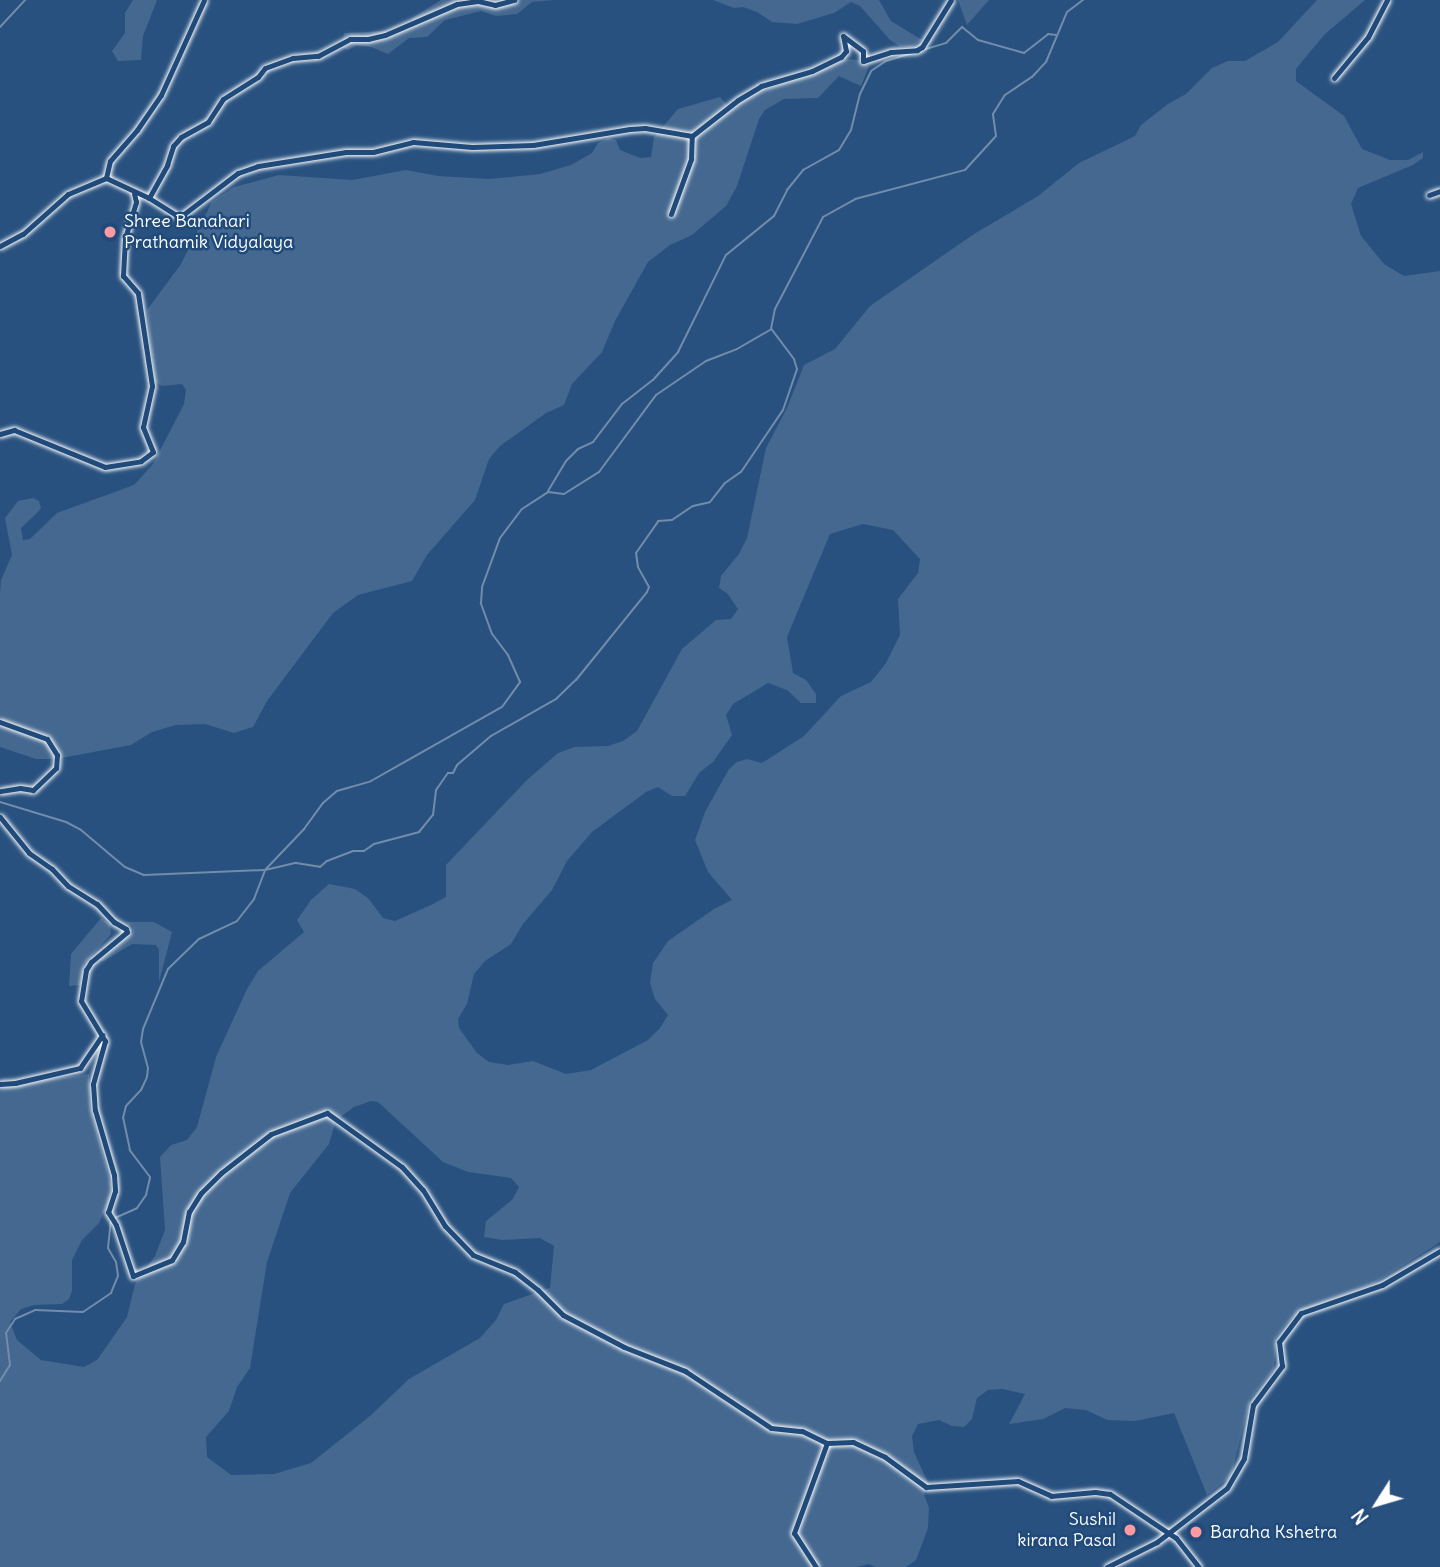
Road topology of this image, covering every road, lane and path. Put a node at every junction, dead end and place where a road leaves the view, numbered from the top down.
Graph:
1 (204, 0) edge
2 (514, 0) edge
3 (951, 0) edge
4 (1387, 0) edge
5 (1334, 78) dead end
6 (692, 136) junction
7 (106, 178) junction
8 (1440, 191) edge
9 (134, 193) junction
10 (1429, 195) dead end
11 (149, 198) junction
12 (671, 214) dead end
13 (0, 246) edge
14 (0, 434) edge
15 (0, 722) edge
16 (0, 792) edge
17 (0, 817) edge
18 (102, 1035) junction
19 (0, 1084) edge
20 (1440, 1251) edge
21 (827, 1443) junction
22 (1168, 1533) junction
23 (816, 1567) edge
24 (1107, 1567) edge
25 (1199, 1567) edge

1 - 7 street
2 - 11 street
3 - 6 street
4 - 5 street
6 - 11 street
6 - 12 street
7 - 9 street
7 - 13 street
8 - 10 street
9 - 11 street
9 - 14 street
15 - 16 street
17 - 18 street
18 - 19 street
18 - 21 street
20 - 22 street
21 - 22 street
21 - 23 street
22 - 24 street
22 - 25 street

